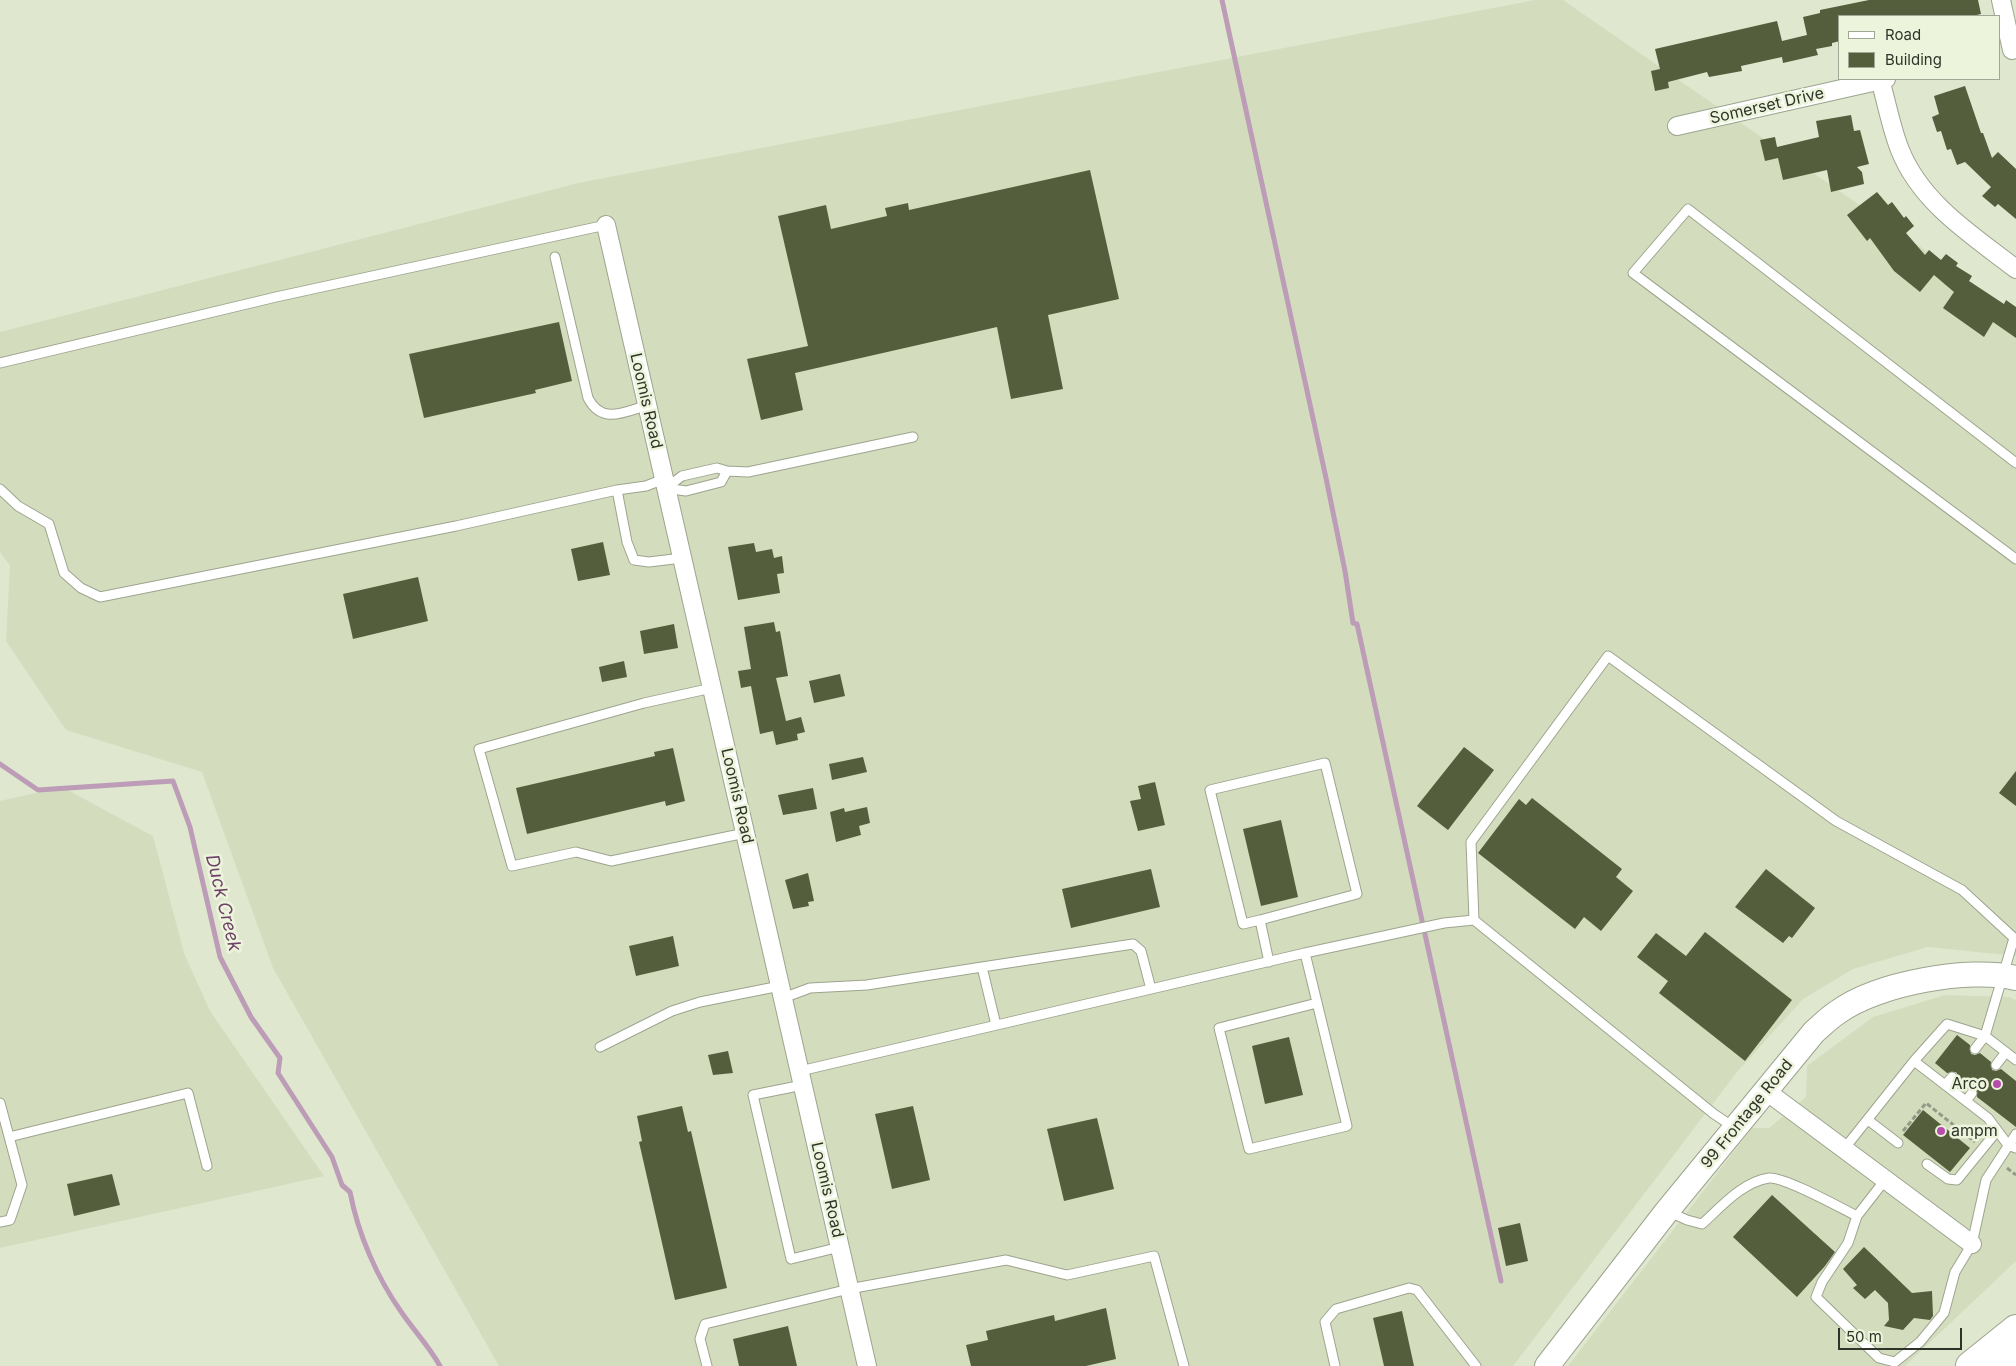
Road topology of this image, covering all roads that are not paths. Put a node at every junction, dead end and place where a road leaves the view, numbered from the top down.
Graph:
1 (2001, 0) edge
2 (2009, 51) edge
3 (1879, 80) edge
4 (1883, 80) edge
5 (1677, 126) dead end
6 (606, 225) joint
7 (555, 257) dead end
8 (2016, 269) edge
9 (0, 363) edge
10 (648, 405) junction
11 (913, 437) dead end
12 (2016, 463) edge
13 (727, 471) junction
14 (665, 484) junction
15 (0, 489) edge
16 (617, 490) junction
17 (682, 558) junction
18 (2016, 559) edge
19 (712, 688) junction
20 (745, 833) junction
21 (1260, 920) junction
22 (1474, 920) junction
23 (1305, 954) junction
24 (1269, 962) junction
25 (982, 967) junction
26 (2010, 977) edge
27 (1151, 989) junction
28 (782, 992) junction
29 (1317, 1002) junction
30 (996, 1025) junction
31 (1985, 1036) junction
32 (600, 1047) dead end
33 (1975, 1049) dead end
34 (2006, 1052) junction
35 (2016, 1060) edge
36 (1914, 1061) junction
37 (1996, 1065) dead end
38 (1952, 1077) dead end
39 (801, 1078) junction
40 (1945, 1085) junction
41 (1766, 1091) junction
42 (1972, 1093) dead end
43 (1966, 1101) junction
44 (0, 1103) edge
45 (1995, 1110) dead end
46 (1988, 1118) junction
47 (1868, 1120) junction
48 (1735, 1128) junction
49 (1997, 1131) junction
50 (2016, 1134) edge
51 (9, 1138) junction
52 (1897, 1142) road end
53 (2012, 1146) edge
54 (1844, 1149) junction
55 (1927, 1164) dead end
56 (207, 1166) dead end
57 (1885, 1180) junction
58 (1667, 1211) junction
59 (1858, 1216) junction
60 (0, 1222) edge
61 (1972, 1244) junction
62 (840, 1247) junction
63 (849, 1290) junction
64 (2016, 1329) edge
65 (2016, 1344) edge
66 (707, 1366) edge
67 (867, 1366) edge
68 (1184, 1366) edge
69 (1335, 1366) edge
70 (1476, 1366) edge
71 (1547, 1366) edge
72 (1970, 1366) edge
73 (1999, 1366) edge

1 - 2 street
3 - 5 street, Somerset Drive
4 - 8 street
6 - 9 lane
6 - 10 street, Loomis Road
7 - 10 lane
10 - 14 street, Loomis Road
11 - 13 lane
12 - 18 lane
13 - 14 lane
13 - 14 lane
14 - 16 lane
14 - 17 street, Loomis Road
15 - 16 lane
16 - 17 lane
17 - 19 street, Loomis Road
19 - 20 street, Loomis Road
19 - 20 lane
20 - 28 street, Loomis Road
21 - 21 lane
21 - 24 lane
22 - 23 lane
22 - 26 lane
22 - 48 lane
23 - 24 lane
23 - 29 lane
24 - 27 lane
25 - 27 lane
25 - 28 lane
25 - 30 lane
26 - 31 lane
26 - 41 street, 99 Frontage Road
27 - 30 lane
28 - 32 lane
28 - 39 street, Loomis Road
29 - 29 lane
30 - 39 lane
31 - 33 lane
31 - 34 lane
31 - 36 lane
34 - 35 lane
34 - 37 lane
36 - 40 lane
36 - 47 lane
38 - 40 lane
39 - 62 street, Loomis Road
39 - 62 lane
40 - 43 lane
41 - 48 street, 99 Frontage Road
41 - 54 street
42 - 43 lane
43 - 46 lane
44 - 51 lane
45 - 46 lane
46 - 49 lane
47 - 52 lane
47 - 54 lane
48 - 58 street, 99 Frontage Road
49 - 53 lane
49 - 55 lane
50 - 53 lane
51 - 56 lane
51 - 60 lane
53 - 61 lane
54 - 57 street
57 - 59 lane
57 - 61 street
58 - 59 lane
58 - 71 street, 99 Frontage Road
59 - 61 lane
62 - 63 street, Loomis Road
63 - 66 lane
63 - 67 street, Loomis Road
63 - 68 lane
64 - 72 main road
65 - 73 main road
69 - 70 lane

